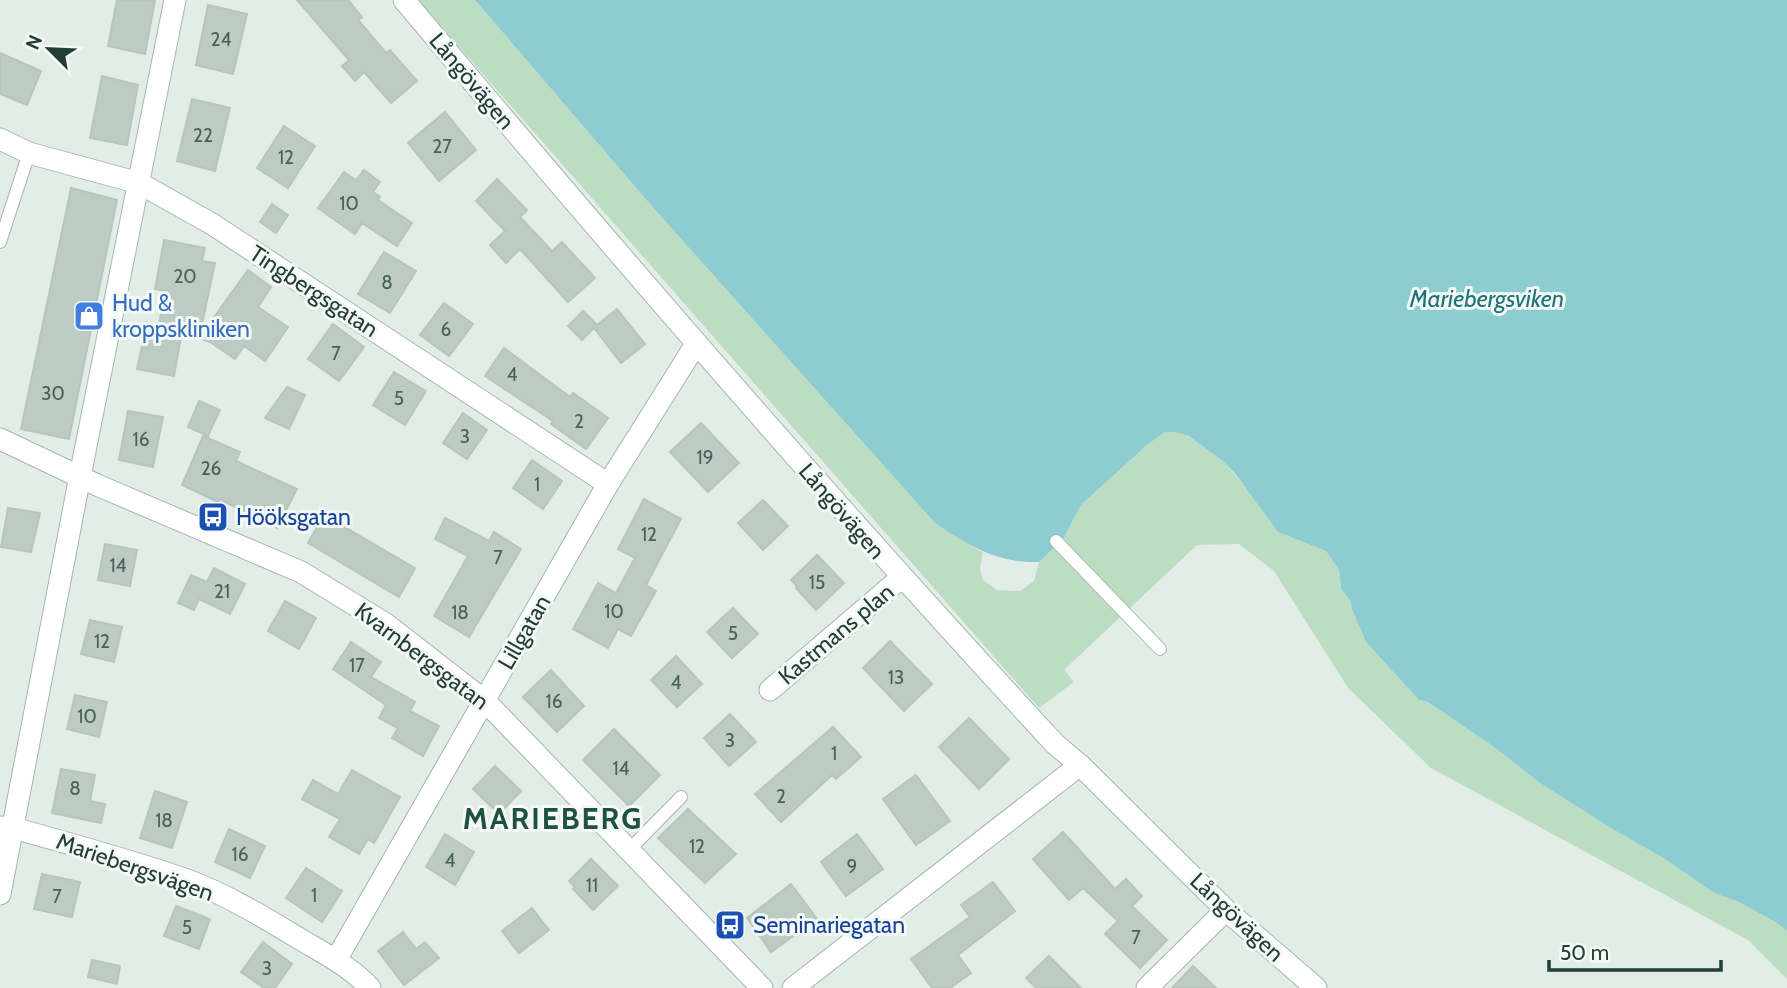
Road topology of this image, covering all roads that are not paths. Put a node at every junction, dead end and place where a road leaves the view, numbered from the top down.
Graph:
1 (175, 0) edge
2 (404, 0) edge
3 (0, 139) edge
4 (29, 153) junction
5 (139, 183) junction
6 (0, 242) edge
7 (696, 344) junction
8 (0, 439) edge
9 (80, 476) junction
10 (608, 484) junction
11 (1056, 541) dead end
12 (901, 578) junction
13 (1160, 649) dead end
14 (770, 690) dead end
15 (485, 701) junction
16 (1080, 765) junction
17 (681, 797) dead end
18 (6, 828) edge
19 (629, 850) junction
20 (0, 894) edge
21 (1226, 910) junction
22 (336, 960) junction
23 (370, 988) edge
24 (762, 988) edge
25 (793, 988) edge
26 (1147, 988) edge
27 (1316, 988) edge

1 - 5 street
2 - 7 street, Långövägen
3 - 4 street, Tingbergsgatan
4 - 5 street, Tingbergsgatan
4 - 6 lane
5 - 9 street
5 - 10 street, Tingbergsgatan
7 - 10 street, Lillgatan
7 - 12 street, Långövägen
8 - 9 street, Kvarnbergsgatan
9 - 15 street, Kvarnbergsgatan
9 - 18 street
10 - 15 street, Lillgatan
11 - 13 lane
12 - 14 street, Kastmans plan
12 - 16 street, Långövägen
15 - 19 street, Kvarnbergsgatan
15 - 22 street, Lillgatan
16 - 21 street, Långövägen
16 - 25 street
17 - 19 lane
18 - 20 street
18 - 22 street, Mariebergsvägen
19 - 24 street, Kvarnbergsgatan
21 - 26 street
21 - 27 street, Långövägen
22 - 23 street, Mariebergsvägen

